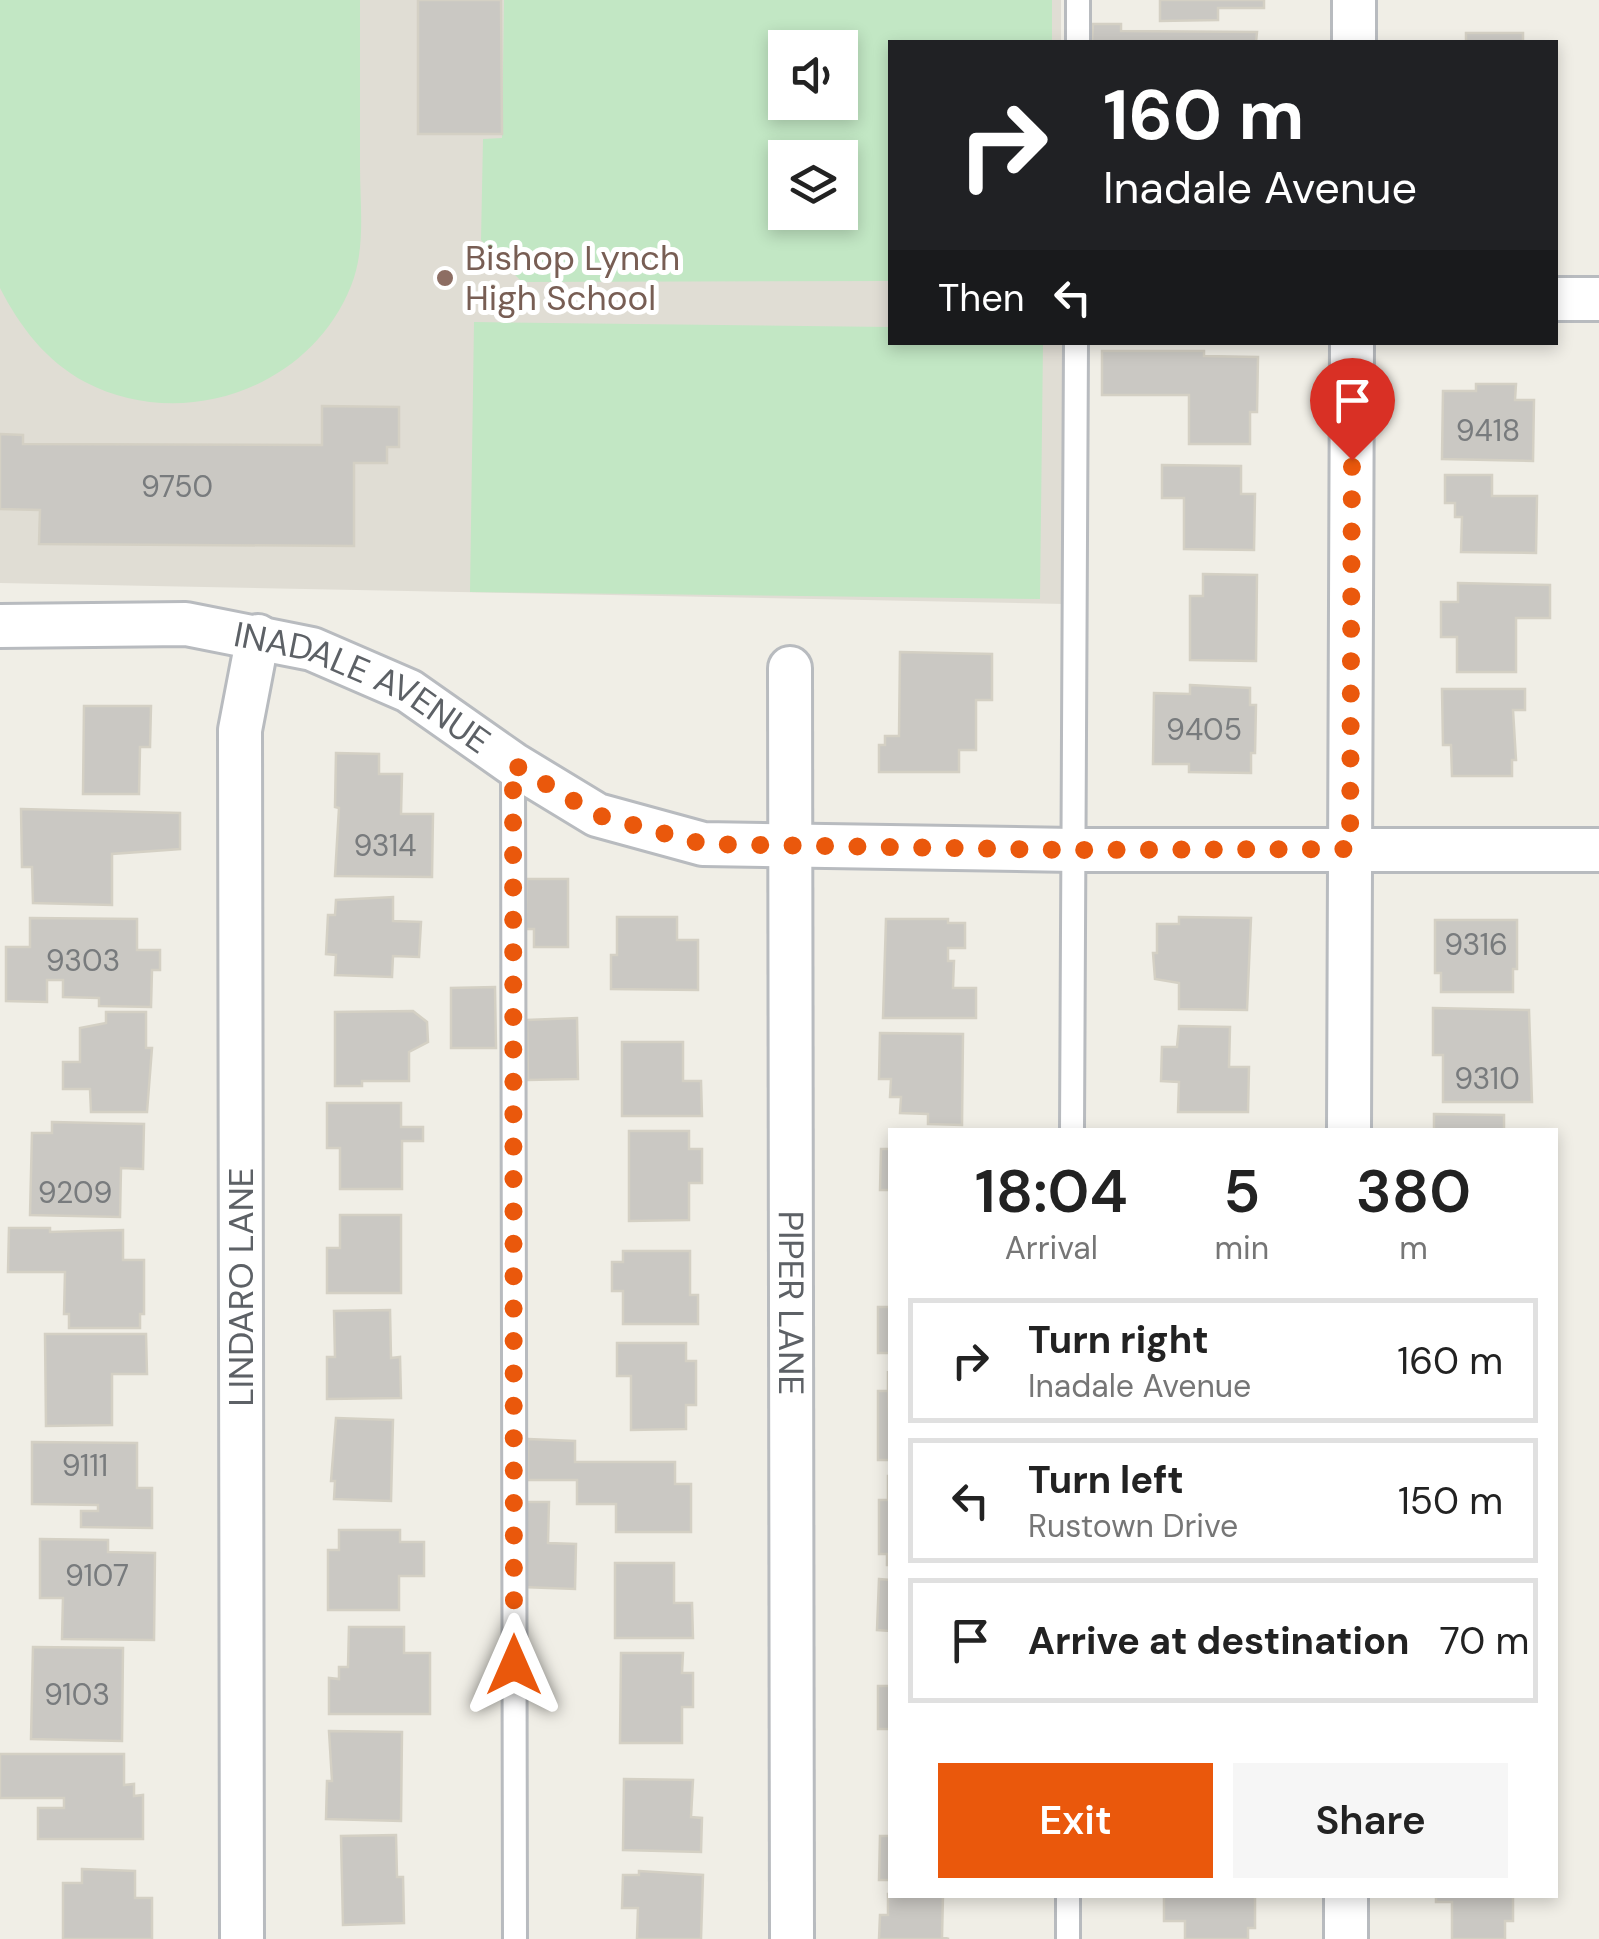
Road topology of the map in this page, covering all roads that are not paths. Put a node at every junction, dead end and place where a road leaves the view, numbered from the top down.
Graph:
1 (1078, 0) edge
2 (1354, 0) edge
3 (1078, 40) edge
4 (1354, 40) edge
5 (1558, 299) edge
6 (1599, 299) edge
7 (1076, 345) edge
8 (1352, 345) edge
9 (0, 626) edge
10 (258, 636) junction
11 (790, 668) dead end
12 (513, 764) junction
13 (792, 846) junction
14 (1350, 849) junction
15 (1073, 850) junction
16 (1599, 850) edge
17 (1072, 1128) edge
18 (1348, 1128) edge
19 (1068, 1898) edge
20 (1346, 1898) edge
21 (242, 1939) edge
22 (515, 1939) edge
23 (792, 1939) edge
24 (1068, 1939) edge
25 (1346, 1939) edge

1 - 3 lane
2 - 4 street
5 - 6 street
7 - 15 lane
8 - 14 street
9 - 10 street, INADALE AVENUE
10 - 12 street, INADALE AVENUE
10 - 21 street, LINDARO LANE
11 - 13 street, PIPER LANE
12 - 13 street, INADALE AVENUE
12 - 22 lane
13 - 15 street, INADALE AVENUE
13 - 23 street, PIPER LANE
14 - 15 street, INADALE AVENUE
14 - 16 street, INADALE AVENUE
14 - 18 street
15 - 17 lane
19 - 24 lane
20 - 25 street

